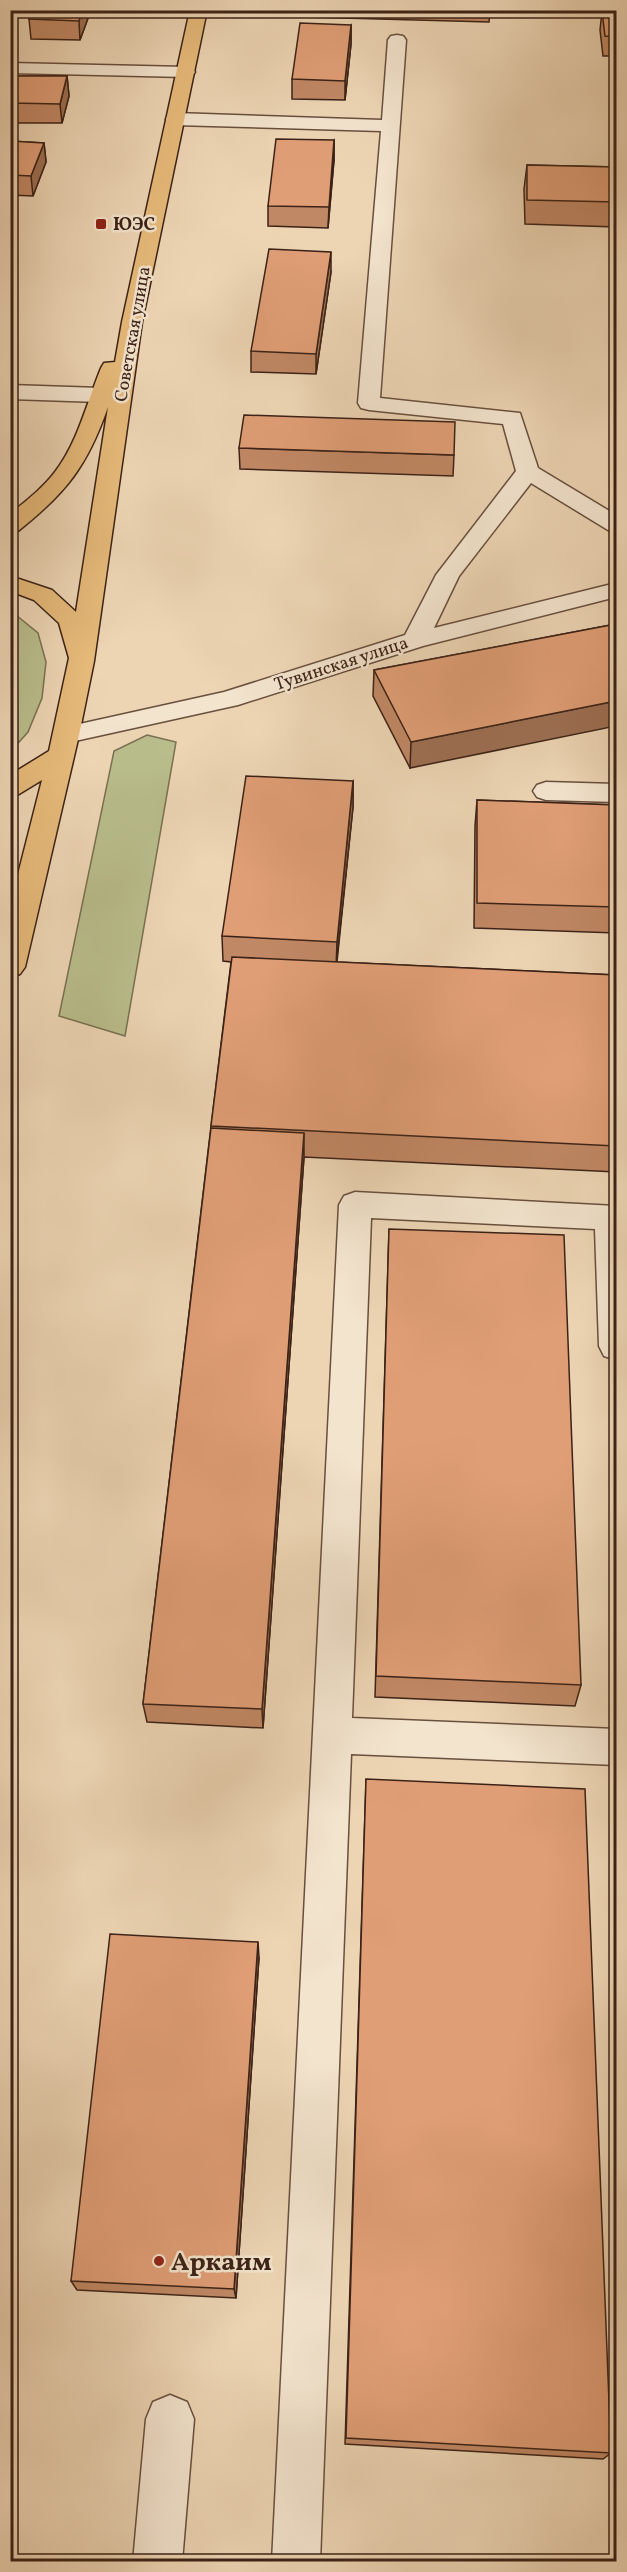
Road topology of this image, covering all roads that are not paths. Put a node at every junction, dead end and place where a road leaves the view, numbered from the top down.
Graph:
1 (199, 10) edge
2 (397, 40) dead end
3 (10, 68) edge
4 (186, 72) junction
5 (175, 119) junction
6 (391, 126) junction
7 (132, 322) junction
8 (10, 392) edge
9 (100, 395) junction
10 (528, 471) junction
11 (616, 525) edge
12 (10, 526) edge
13 (10, 583) edge
14 (616, 590) edge
15 (415, 640) junction
16 (81, 661) junction
17 (64, 745) junction
18 (10, 788) edge
19 (546, 791) dead end
20 (616, 793) edge
21 (10, 967) edge
22 (616, 1346) edge
23 (332, 1735) junction
24 (616, 1747) edge
25 (170, 2420) dead end
26 (158, 2562) edge
27 (296, 2562) edge

1 - 4 main road, Советская улица
2 - 6 street
3 - 4 street
4 - 5 main road, Советская улица
5 - 6 street
5 - 7 main road, Советская улица
6 - 10 street
7 - 9 main road
7 - 16 main road, Советская улица
8 - 9 street
9 - 12 main road
10 - 11 street
10 - 15 street
13 - 16 main road
14 - 15 street, Тувинская улица
15 - 17 street, Тувинская улица
16 - 17 main road, Советская улица
17 - 18 main road
17 - 21 main road
19 - 20 street
22 - 23 street
23 - 24 street
23 - 27 street
25 - 26 street

